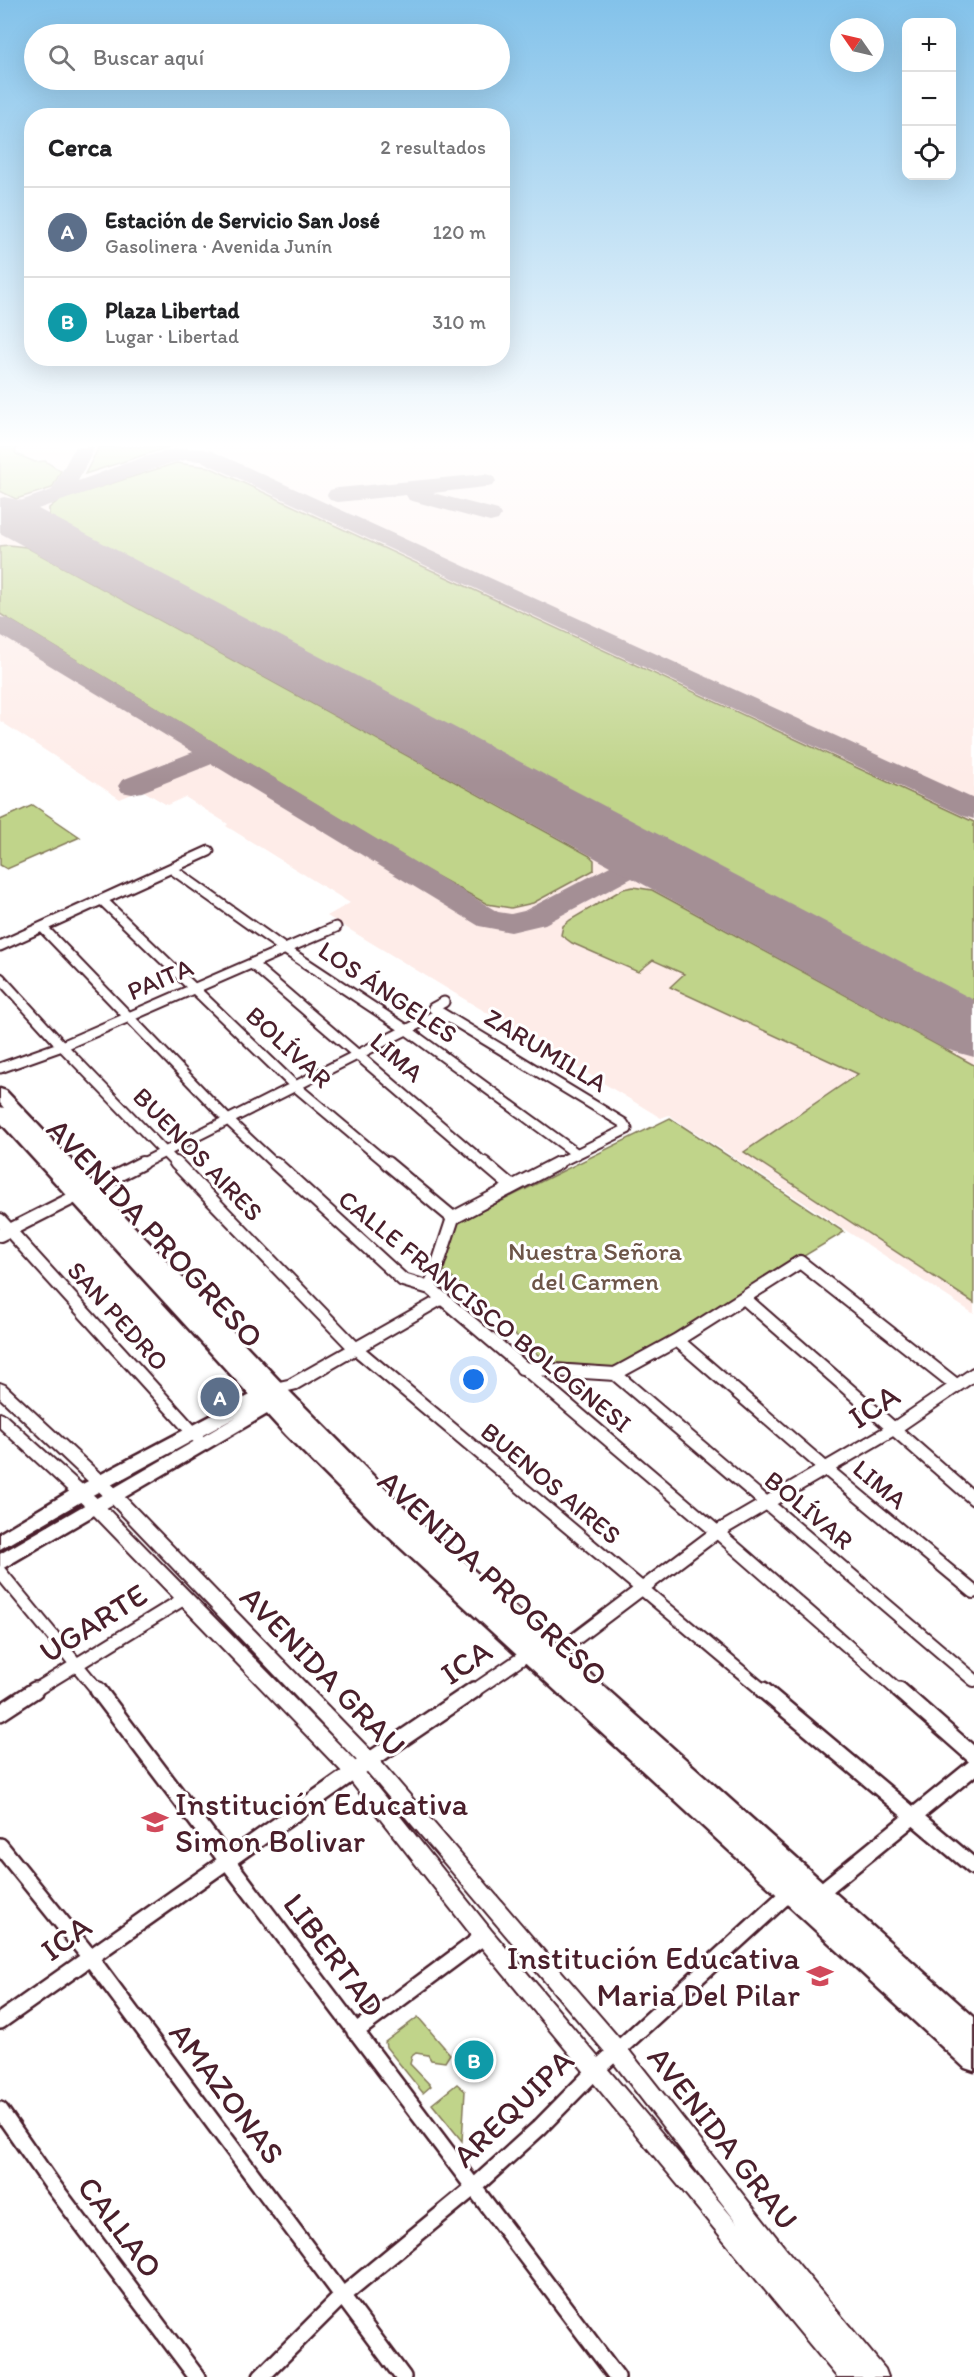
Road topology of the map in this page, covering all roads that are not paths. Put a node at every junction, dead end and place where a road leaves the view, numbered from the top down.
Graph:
1 (209, 851) dead end
2 (172, 868) junction
3 (102, 900) junction
4 (336, 927) dead end
5 (43, 928) junction
6 (0, 946) edge
7 (286, 950) junction
8 (252, 964) junction
9 (0, 978) edge
10 (194, 989) junction
11 (444, 1002) dead end
12 (440, 1013) junction
13 (130, 1016) junction
14 (407, 1030) junction
15 (62, 1046) junction
16 (359, 1054) junction
17 (0, 1068) edge
18 (295, 1086) junction
19 (0, 1094) edge
20 (0, 1112) edge
21 (228, 1120) junction
22 (165, 1152) junction
23 (577, 1154) junction
24 (512, 1186) junction
25 (84, 1193) junction
26 (453, 1218) junction
27 (0, 1220) edge
28 (5, 1232) edge
29 (430, 1288) junction
30 (442, 1298) junction
31 (744, 1298) junction
32 (677, 1340) junction
33 (354, 1347) junction
34 (522, 1368) junction
35 (615, 1374) junction
36 (974, 1374) edge
37 (956, 1385) junction
38 (0, 1389) edge
39 (276, 1394) junction
40 (0, 1419) edge
41 (895, 1428) junction
42 (198, 1438) junction
43 (826, 1469) junction
44 (107, 1489) junction
45 (974, 1499) edge
46 (88, 1500) junction
47 (767, 1504) junction
48 (717, 1532) junction
49 (0, 1542) edge
50 (0, 1563) edge
51 (0, 1572) edge
52 (641, 1588) junction
53 (974, 1592) edge
54 (185, 1598) junction
55 (528, 1654) junction
56 (554, 1655) junction
57 (77, 1663) junction
58 (974, 1680) edge
59 (0, 1713) edge
60 (974, 1756) edge
61 (362, 1766) junction
62 (974, 1767) edge
63 (914, 1814) junction
64 (0, 1845) edge
65 (227, 1859) junction
66 (974, 1867) edge
67 (804, 1893) junction
68 (484, 1936) junction
69 (89, 1956) junction
70 (0, 2020) edge
71 (355, 2032) junction
72 (974, 2033) edge
73 (617, 2051) junction
74 (974, 2059) edge
75 (597, 2069) junction
76 (0, 2110) edge
77 (473, 2188) junction
78 (342, 2296) junction
79 (196, 2377) edge
80 (261, 2377) edge
81 (403, 2377) edge
82 (617, 2377) edge
83 (851, 2377) edge
84 (877, 2377) edge

1 - 2 street
2 - 3 street
2 - 7 street, LOS ÁNGELES
3 - 5 street
3 - 10 street, BOLÍVAR
4 - 7 street, PAITA
5 - 6 street
5 - 13 street, CALLE FRANCISCO BOLOGNESI
7 - 8 street, PAITA
7 - 14 street, LOS ÁNGELES
8 - 10 street, PAITA
8 - 16 street, LIMA
9 - 15 street, BUENOS AIRES
10 - 13 street, PAITA
10 - 18 street, BOLÍVAR
11 - 12 street
12 - 14 street
12 - 23 street, ZARUMILLA
13 - 15 street, PAITA
13 - 21 street, CALLE FRANCISCO BOLOGNESI
14 - 16 street
14 - 23 street, LOS ÁNGELES
15 - 17 street, PAITA
15 - 22 street, BUENOS AIRES
16 - 18 street
16 - 24 street, LIMA
18 - 21 street
18 - 26 street, BOLÍVAR
19 - 25 main road, AVENIDA PROGRESO
20 - 25 main road, AVENIDA PROGRESO
21 - 22 street
21 - 29 street, CALLE FRANCISCO BOLOGNESI
22 - 25 street
22 - 33 street, BUENOS AIRES
23 - 24 street
24 - 26 street
25 - 28 street
25 - 39 main road, AVENIDA PROGRESO
26 - 29 street
27 - 28 street, SAN PEDRO
28 - 42 street, SAN PEDRO
29 - 30 street, CALLE FRANCISCO BOLOGNESI
30 - 33 street
30 - 34 street, CALLE FRANCISCO BOLOGNESI
31 - 32 street
31 - 37 street
31 - 41 street
32 - 35 street
32 - 43 street, LIMA
33 - 39 street
33 - 52 street, BUENOS AIRES
34 - 35 street
34 - 48 street, CALLE FRANCISCO BOLOGNESI
35 - 47 street, BOLÍVAR
36 - 37 street, ICA
37 - 41 street, ICA
38 - 44 street, AVENIDA GRAU
39 - 42 main road
39 - 55 main road, AVENIDA PROGRESO
39 - 56 main road, AVENIDA PROGRESO
40 - 46 street, AVENIDA GRAU
41 - 43 street, ICA
41 - 45 street
42 - 44 main road
43 - 47 street, ICA
43 - 53 street, LIMA
44 - 46 main road
44 - 61 street, AVENIDA GRAU
46 - 49 main road
46 - 50 main road
46 - 54 street, AVENIDA GRAU
47 - 48 street, ICA
47 - 58 street, BOLÍVAR
48 - 52 street, ICA
48 - 60 street, CALLE FRANCISCO BOLOGNESI
51 - 57 street, LIBERTAD
52 - 56 street, ICA
52 - 63 street, BUENOS AIRES
54 - 57 street, UGARTE
54 - 61 street, AVENIDA GRAU
55 - 56 street, ICA
55 - 61 street, ICA
55 - 67 main road, AVENIDA PROGRESO
56 - 67 main road, AVENIDA PROGRESO
57 - 59 street, UGARTE
57 - 65 street, LIBERTAD
61 - 65 street, ICA
61 - 68 street, AVENIDA GRAU
61 - 73 street, AVENIDA GRAU
62 - 63 street, AREQUIPA
63 - 66 street, BUENOS AIRES
63 - 67 street, AREQUIPA
64 - 69 street, AMAZONAS
65 - 69 street, ICA
65 - 71 street, LIBERTAD
67 - 72 main road, AVENIDA PROGRESO
67 - 73 street, AREQUIPA
67 - 74 main road, AVENIDA PROGRESO
68 - 71 street
68 - 75 street, AVENIDA GRAU
69 - 70 street, ICA
69 - 78 street, AMAZONAS
71 - 77 street, LIBERTAD
73 - 75 street, AREQUIPA
73 - 84 street, AVENIDA GRAU
75 - 77 street, AREQUIPA
75 - 83 street, AVENIDA GRAU
76 - 79 street, CALLAO
77 - 78 street, AREQUIPA
77 - 82 street, LIBERTAD
78 - 80 street, AREQUIPA
78 - 81 street, AMAZONAS

